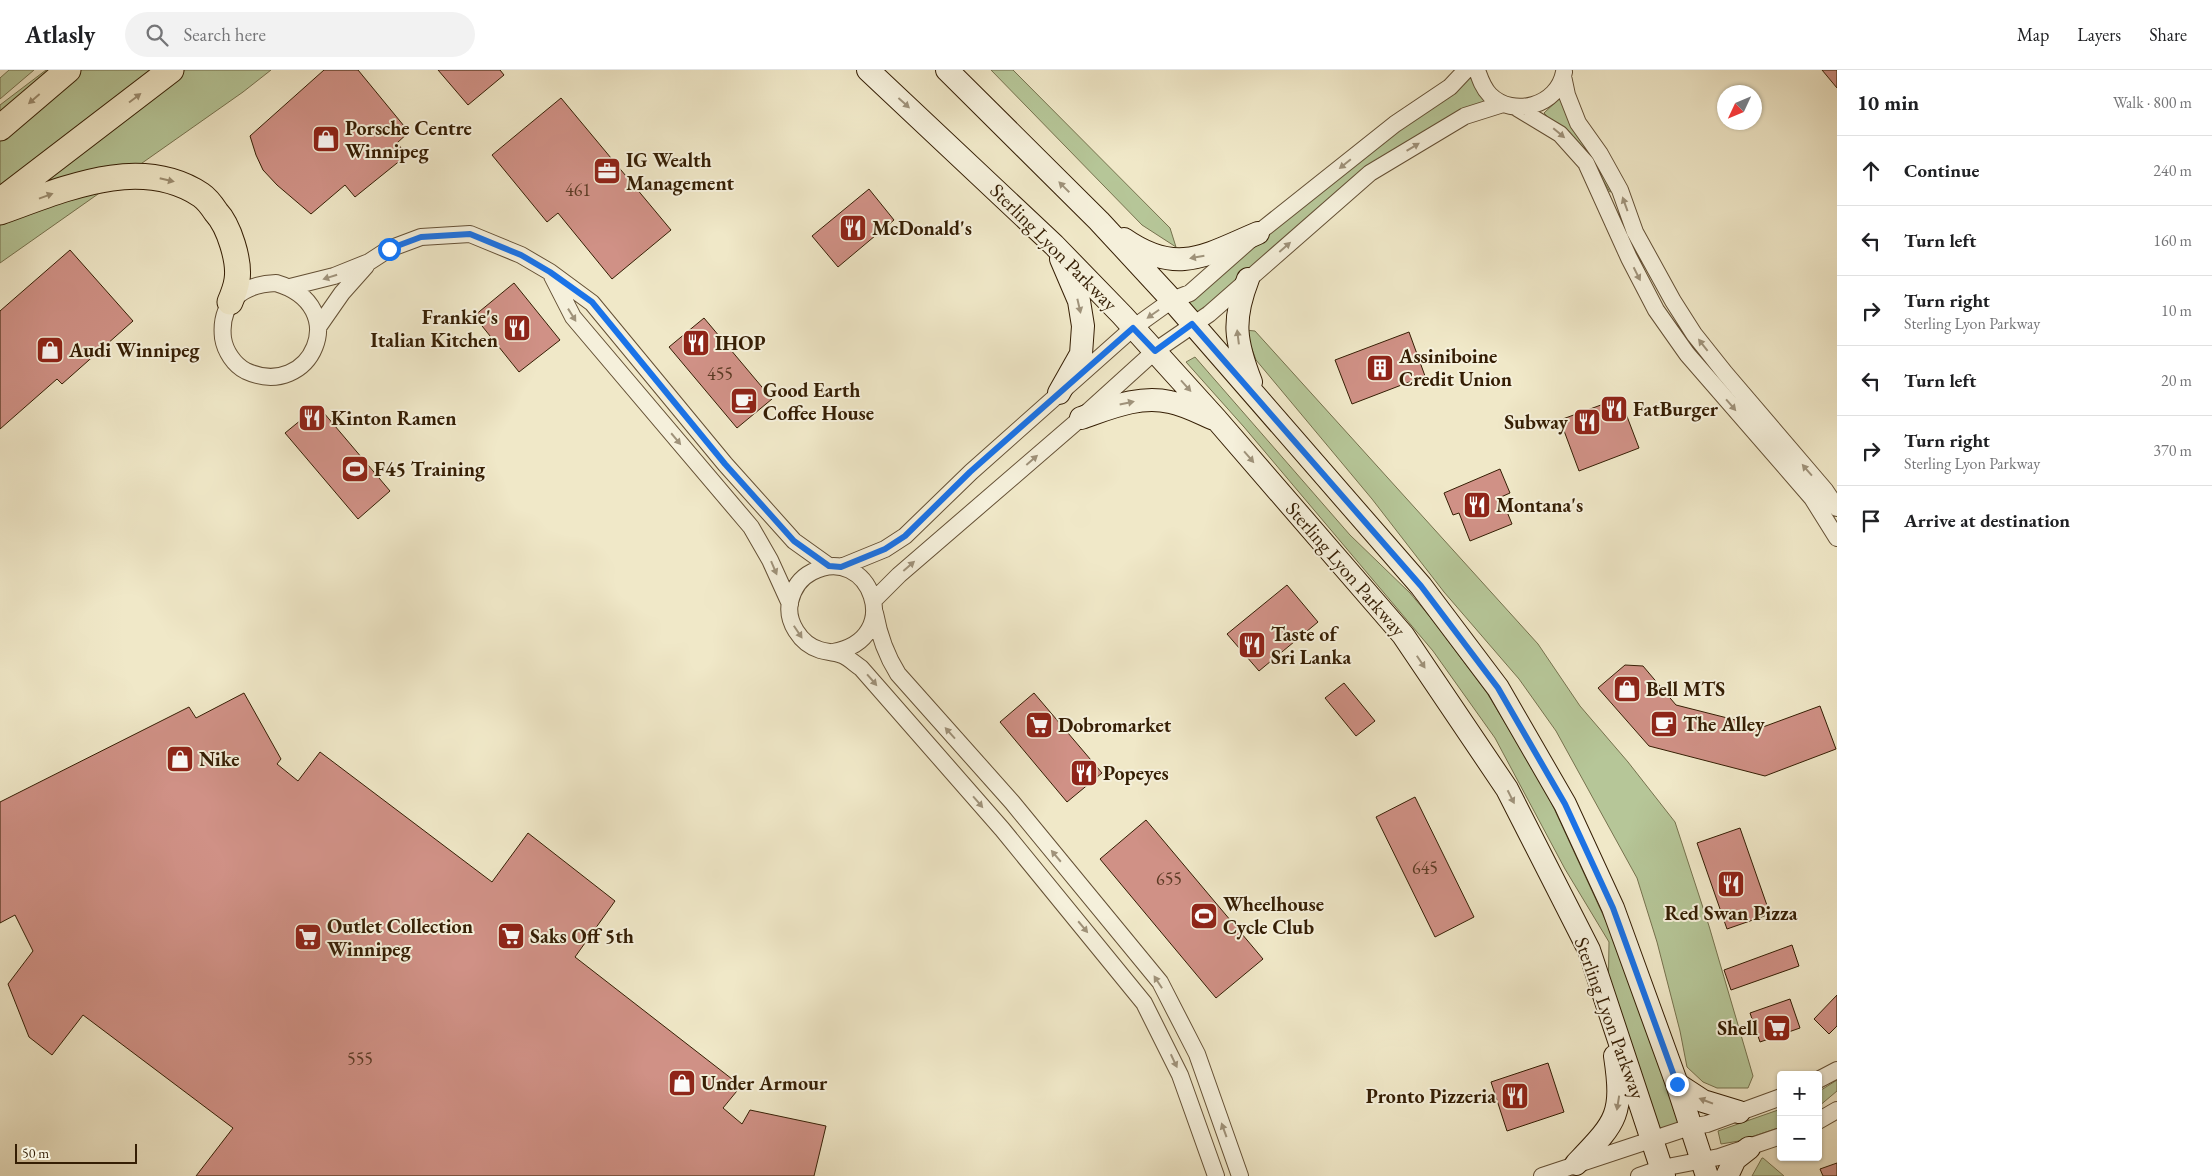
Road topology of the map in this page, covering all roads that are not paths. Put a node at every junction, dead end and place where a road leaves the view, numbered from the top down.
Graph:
1 (68, 70) edge
2 (171, 70) edge
3 (868, 70) edge
4 (947, 70) edge
5 (1466, 70) edge
6 (1478, 70) edge
7 (1564, 73) edge
8 (1510, 106) junction
9 (0, 128) edge
10 (0, 201) edge
11 (0, 212) edge
12 (1099, 221) junction
13 (1258, 233) junction
14 (1054, 245) junction
15 (369, 262) junction
16 (550, 272) junction
17 (1248, 278) junction
18 (290, 288) junction
19 (1172, 300) junction
20 (230, 302) junction
21 (1192, 324) junction
22 (319, 326) junction
23 (1133, 328) junction
24 (1155, 351) junction
25 (1059, 393) junction
26 (1258, 399) junction
27 (1081, 418) junction
28 (1217, 420) junction
29 (1837, 508) edge
30 (1837, 538) edge
31 (835, 567) junction
32 (790, 604) junction
33 (874, 606) junction
34 (833, 652) junction
35 (1608, 1003) junction
36 (1837, 1070) edge
37 (1822, 1078) edge
38 (1677, 1084) junction
39 (1777, 1098) edge
40 (1837, 1110) edge
41 (1739, 1112) junction
42 (1822, 1119) edge
43 (1690, 1127) junction
44 (1777, 1138) edge
45 (1653, 1139) junction
46 (1749, 1148) junction
47 (1576, 1164) junction
48 (1704, 1168) edge
49 (1663, 1172) edge
50 (1216, 1176) edge
51 (1240, 1176) edge
52 (1542, 1176) edge
53 (1639, 1176) edge
54 (1727, 1176) edge

1 -> 9 main road
10 -> 2 main road
3 -> 14 main road, Sterling Lyon Parkway
12 -> 4 main road, Sterling Lyon Parkway
5 -> 13 street
6 - 8 street
7 - 8 street
29 -> 7 street
17 -> 8 street
8 -> 30 street
11 -> 20 main road
13 -> 12 main road
12 - 19 main road, Sterling Lyon Parkway
13 - 19 street
14 - 23 main road, Sterling Lyon Parkway
14 -> 25 main road
15 - 16 street
15 -> 18 street
15 - 22 street
16 - 31 street
16 -> 32 street
17 - 21 street
26 -> 17 main road
18 - 20 street
18 - 22 street
19 - 21 main road, Sterling Lyon Parkway
19 -> 23 street
20 - 22 street
21 - 24 street
21 - 26 main road, Sterling Lyon Parkway
23 - 24 main road, Sterling Lyon Parkway
23 - 25 street
24 - 27 street
24 -> 28 main road, Sterling Lyon Parkway
25 - 31 street
26 - 38 main road, Sterling Lyon Parkway
27 -> 28 main road
33 -> 27 street
28 -> 35 main road, Sterling Lyon Parkway
31 - 32 street
31 - 33 street
32 -> 34 street
33 - 34 street
51 -> 33 street
34 -> 50 street
35 - 45 main road, Sterling Lyon Parkway
35 -> 47 main road
36 - 37 street
41 -> 38 main road
38 - 43 main road, Sterling Lyon Parkway
39 - 41 street
40 - 42 street
41 - 43 street
43 - 45 street
43 - 48 main road, Sterling Lyon Parkway
44 - 46 street
45 - 47 street
45 - 49 main road, Sterling Lyon Parkway
46 - 48 street
46 - 54 main road
47 - 52 street
48 - 49 street
49 - 53 street

